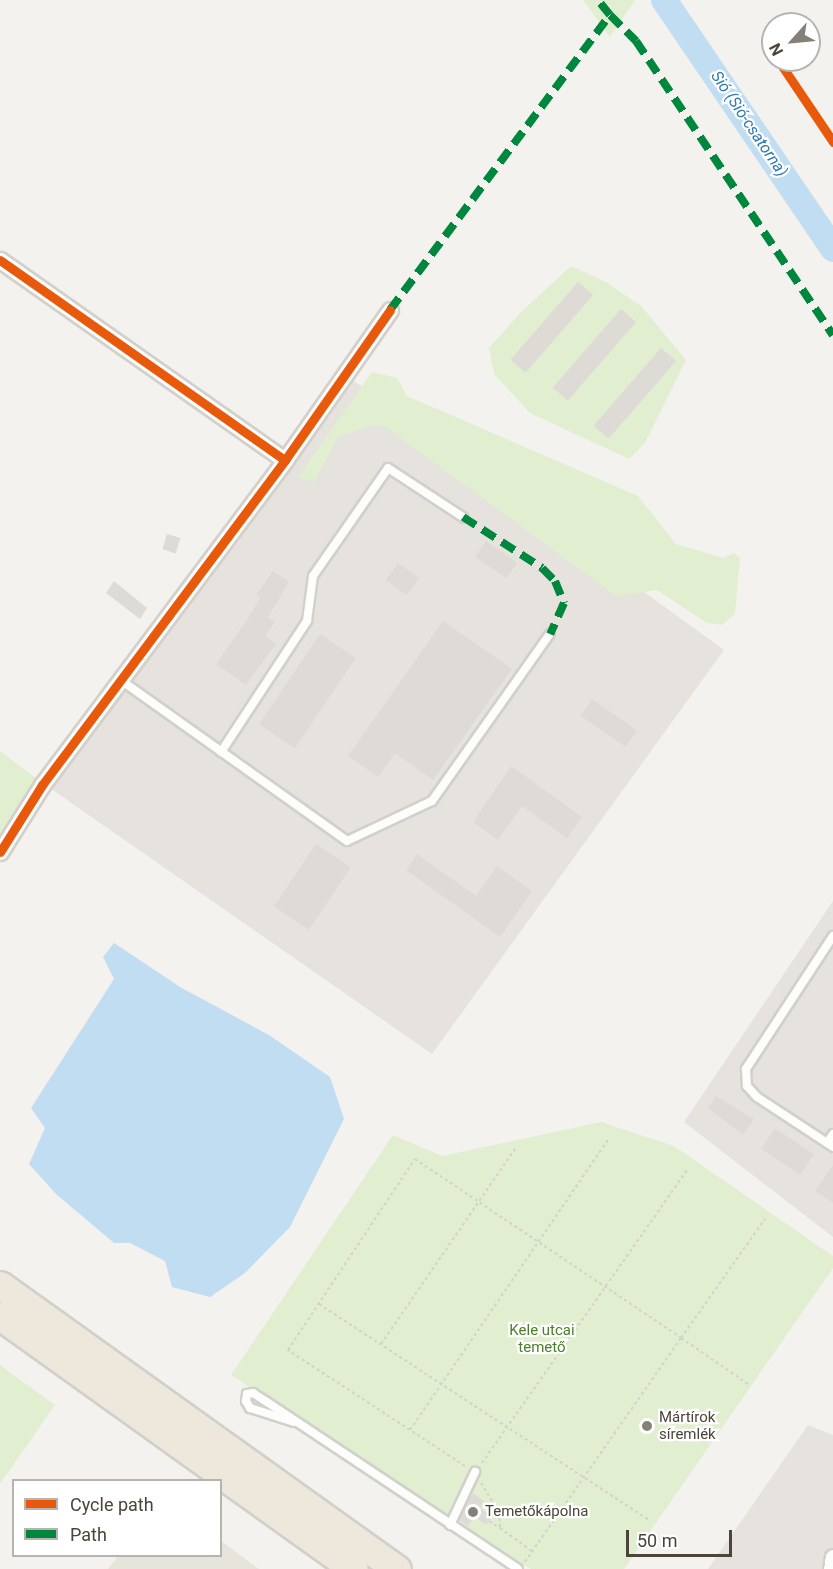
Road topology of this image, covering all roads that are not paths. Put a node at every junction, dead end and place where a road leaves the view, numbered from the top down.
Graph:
1 (0, 260) edge
2 (390, 310) dead end
3 (285, 460) junction
4 (463, 517) dead end
5 (550, 634) dead end
6 (122, 681) junction
7 (221, 752) junction
8 (0, 852) edge
9 (833, 936) edge
10 (830, 949) edge
11 (833, 1134) edge
12 (830, 1145) edge
13 (0, 1285) edge
14 (0, 1316) edge
15 (294, 1422) junction
16 (475, 1473) road end
17 (450, 1525) junction
18 (833, 1557) edge
19 (354, 1569) edge
20 (397, 1569) edge
21 (519, 1569) edge
22 (831, 1569) edge

1 - 3 street
2 - 3 street
3 - 6 street
4 - 7 lane
5 - 7 lane
6 - 7 lane
6 - 8 street
9 - 10 lane
10 - 12 lane
11 - 12 lane
13 - 20 highway
14 - 19 highway
15 - 15 lane
15 - 17 lane
16 - 17 lane
17 - 21 lane
18 - 22 street

